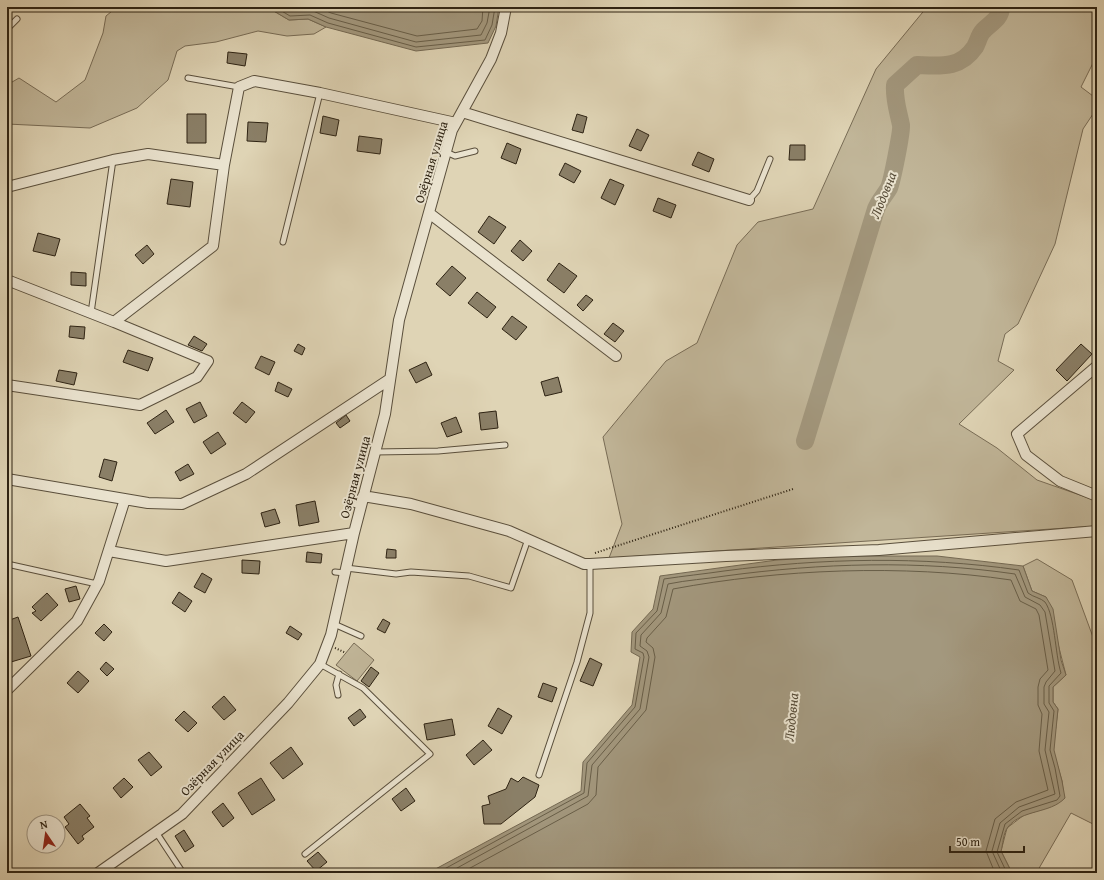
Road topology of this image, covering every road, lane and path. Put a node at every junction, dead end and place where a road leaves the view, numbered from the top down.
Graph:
1 (506, 7) edge
2 (17, 19) dead end
3 (7, 29) edge
4 (188, 78) dead end
5 (239, 88) junction
6 (320, 93) junction
7 (462, 112) junction
8 (456, 123) junction
9 (475, 151) dead end
10 (452, 156) junction
11 (770, 159) dead end
12 (113, 160) junction
13 (224, 165) junction
14 (7, 187) edge
15 (748, 200) joint
16 (429, 213) junction
17 (283, 242) dead end
18 (7, 280) edge
19 (91, 313) junction
20 (114, 322) junction
21 (616, 356) dead end
22 (1097, 366) edge
23 (390, 379) junction
24 (7, 385) edge
25 (505, 445) dead end
26 (375, 452) junction
27 (7, 479) edge
28 (793, 489) dead end
29 (1097, 496) edge
30 (125, 499) junction
31 (362, 501) junction
32 (349, 503) dead end
33 (1097, 531) edge
34 (354, 533) junction
35 (528, 539) junction
36 (109, 551) junction
37 (7, 564) edge
38 (587, 564) junction
39 (342, 571) junction
40 (98, 584) junction
41 (334, 624) junction
42 (361, 636) dead end
43 (332, 647) dead end
44 (346, 653) dead end
45 (320, 664) junction
46 (339, 674) junction
47 (7, 690) edge
48 (338, 695) dead end
49 (539, 775) dead end
50 (156, 832) junction
51 (305, 854) dead end
52 (98, 873) edge
53 (183, 873) edge

1 - 7 street, Озёрная улица
2 - 3 lane
4 - 5 lane
5 - 6 street
5 - 13 street
6 - 8 street
6 - 17 lane
7 - 8 street, Озёрная улица
7 - 15 street
8 - 10 street, Озёрная улица
9 - 10 lane
10 - 16 street, Озёрная улица
11 - 15 lane
12 - 13 street
12 - 14 street
12 - 19 lane
13 - 20 street
16 - 21 street
16 - 23 street, Озёрная улица
18 - 19 street
19 - 20 street
20 - 24 street
22 - 29 street
23 - 26 street, Озёрная улица
23 - 30 street
25 - 26 lane
26 - 31 street, Озёрная улица
27 - 30 street
28 - 38 path
30 - 36 street
31 - 32 lane
31 - 34 street, Озёрная улица
31 - 35 street
33 - 38 street
34 - 36 street
34 - 39 street, Озёрная улица
35 - 38 street
35 - 39 lane
36 - 40 street
37 - 40 lane
38 - 49 lane
39 - 41 street, Озёрная улица
40 - 47 street
41 - 42 lane
41 - 45 street, Озёрная улица
43 - 44 path
45 - 46 lane
45 - 50 street, Озёрная улица
46 - 48 lane
46 - 51 lane
50 - 52 street, Озёрная улица
50 - 53 lane

